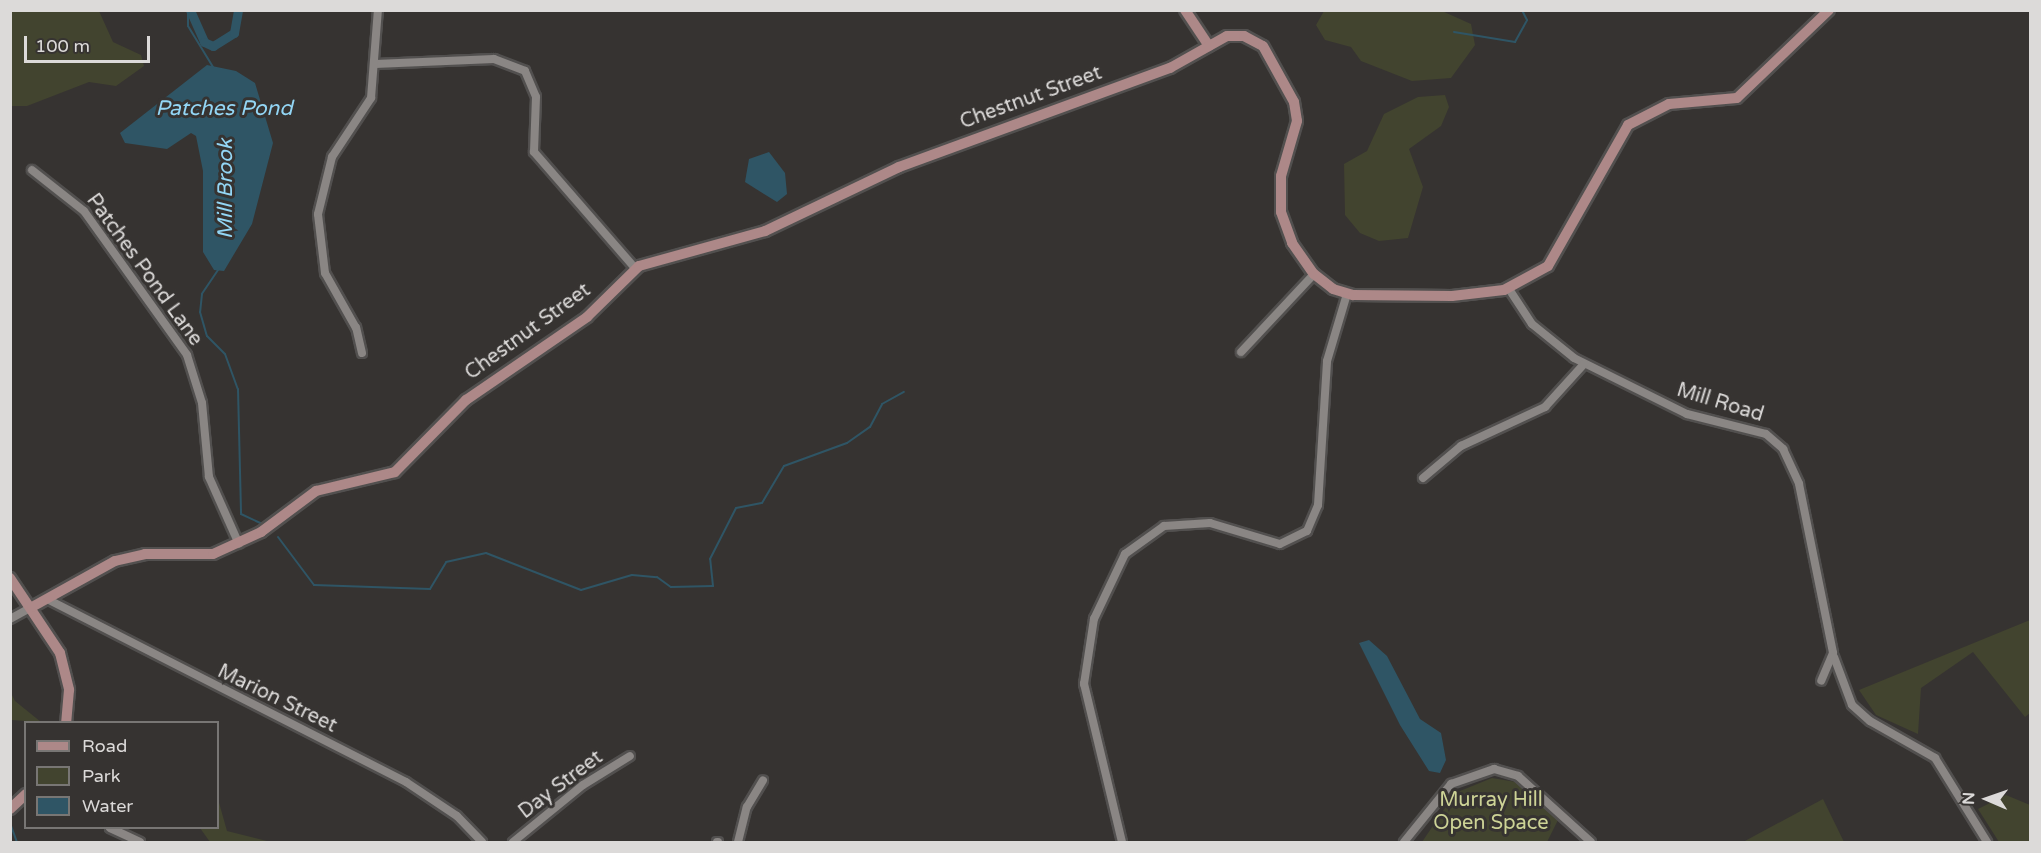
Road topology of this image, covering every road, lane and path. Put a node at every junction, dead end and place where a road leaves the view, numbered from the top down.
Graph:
1 (378, 10) edge
2 (1185, 10) edge
3 (1829, 10) edge
4 (1209, 46) junction
5 (375, 64) junction
6 (32, 170) dead end
7 (634, 268) junction
8 (1314, 274) junction
9 (1509, 289) junction
10 (1347, 294) junction
11 (1241, 352) dead end
12 (362, 353) dead end
13 (1584, 364) junction
14 (1423, 478) dead end
15 (239, 544) junction
16 (10, 578) edge
17 (47, 599) junction
18 (32, 607) junction
19 (10, 619) edge
20 (1833, 653) junction
21 (1821, 681) dead end
22 (66, 721) edge
23 (630, 756) dead end
24 (763, 780) dead end
25 (24, 796) edge
26 (10, 808) edge
27 (112, 829) edge
28 (140, 843) edge
29 (482, 843) edge
30 (513, 843) edge
31 (738, 843) edge
32 (1122, 843) edge
33 (1404, 843) edge
34 (1592, 843) edge
35 (1987, 843) edge

1 - 5 street
2 - 4 street
3 - 9 street
4 - 7 street, Chestnut Street
4 - 8 street, Chestnut Street
5 - 7 street
5 - 12 street
6 - 15 street, Patches Pond Lane
7 - 15 street, Chestnut Street
8 - 10 street, Chestnut Street
8 - 11 street
9 - 10 street
9 - 13 street, Mill Road
10 - 32 street
13 - 14 street
13 - 20 street, Mill Road
15 - 17 street, Chestnut Street
16 - 18 street
17 - 18 street, Chestnut Street
17 - 29 street, Marion Street
18 - 19 street
18 - 22 street
20 - 21 street
20 - 35 street, Mill Road
23 - 30 street, Day Street
24 - 31 street
25 - 26 street
27 - 28 street
33 - 34 street

